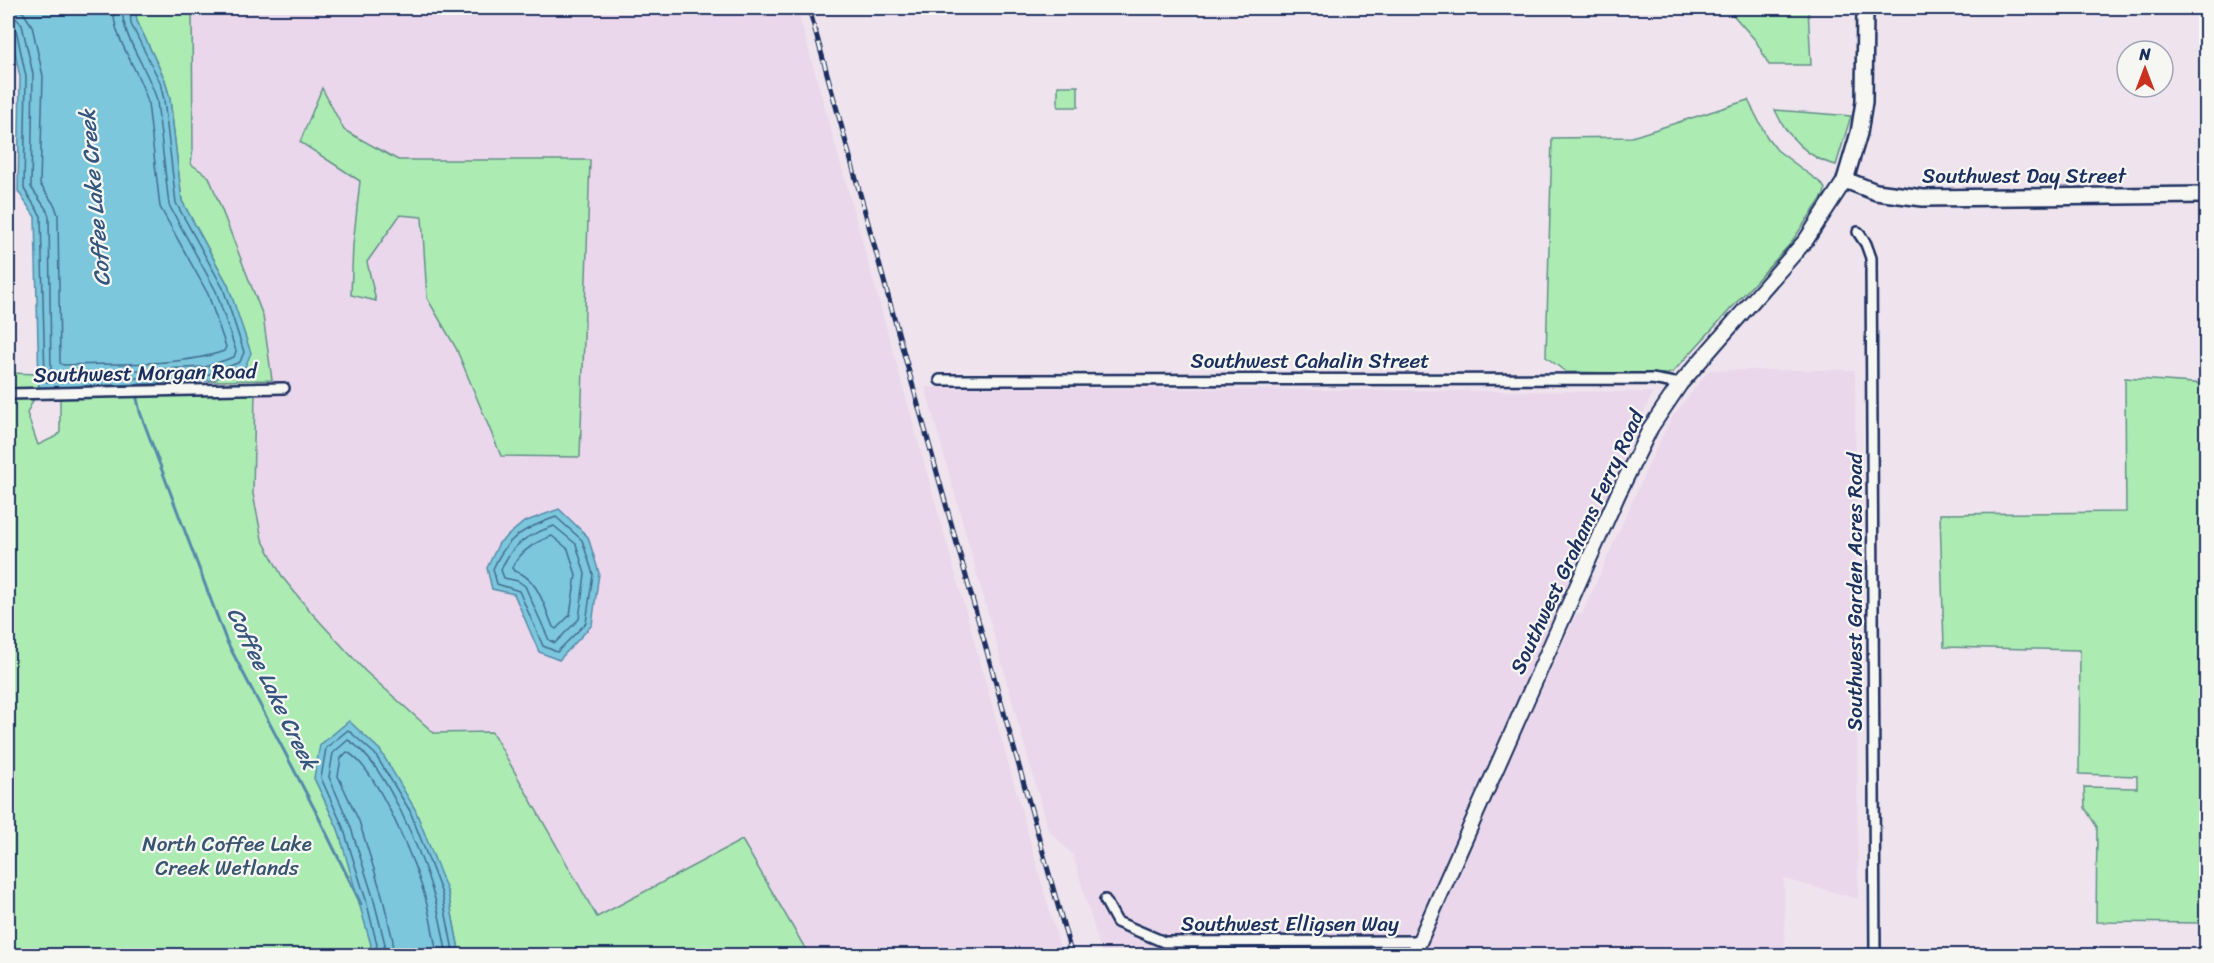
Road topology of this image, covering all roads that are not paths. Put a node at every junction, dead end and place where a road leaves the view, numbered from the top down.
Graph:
1 (1865, 8) edge
2 (1845, 180) junction
3 (2206, 195) edge
4 (1858, 232) dead end
5 (940, 380) dead end
6 (1680, 384) junction
7 (284, 388) dead end
8 (8, 394) edge
9 (1105, 900) dead end
10 (1419, 941) junction
11 (1413, 956) edge
12 (1875, 956) edge

1 - 2 main road, Southwest Grahams Ferry Road
2 - 3 main road, Southwest Day Street
2 - 6 main road, Southwest Grahams Ferry Road
4 - 12 street, Southwest Garden Acres Road
5 - 6 street, Southwest Cahalin Street
6 - 10 main road, Southwest Grahams Ferry Road
7 - 8 street, Southwest Morgan Road
9 - 10 street, Southwest Elligsen Way
10 - 11 main road, Southwest Grahams Ferry Road

